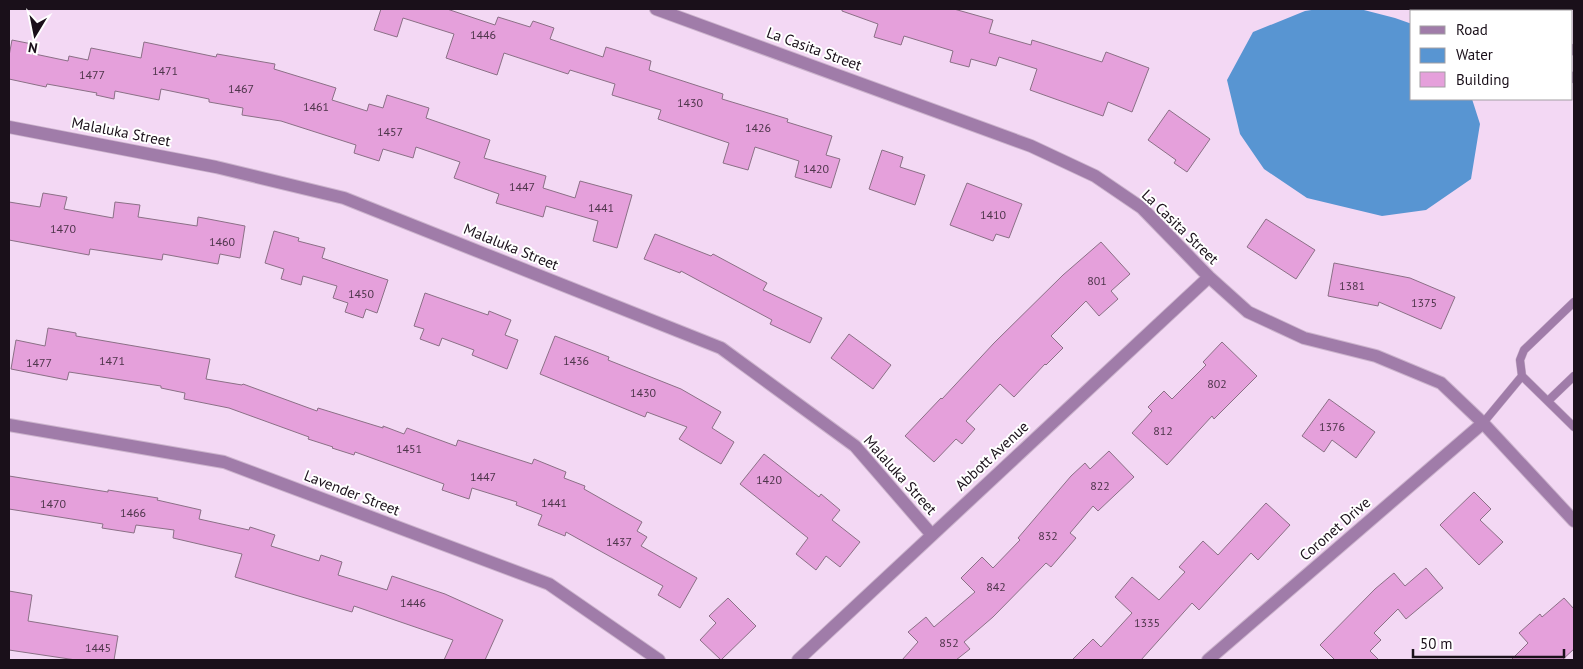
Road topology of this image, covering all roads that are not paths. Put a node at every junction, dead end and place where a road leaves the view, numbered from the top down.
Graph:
1 (656, 9) edge
2 (675, 12) edge
3 (9, 127) edge
4 (1209, 277) junction
5 (1574, 302) edge
6 (1522, 376) junction
7 (1574, 376) edge
8 (1548, 401) junction
9 (1483, 423) junction
10 (9, 425) edge
11 (1574, 427) edge
12 (1574, 521) edge
13 (932, 534) junction
14 (658, 660) edge
15 (798, 660) edge
16 (1208, 660) edge

1 - 2 street, La Casita Street
2 - 4 street, La Casita Street
3 - 13 street, Malaluka Street
4 - 9 street, La Casita Street
4 - 13 street, Abbott Avenue
5 - 6 lane
6 - 8 lane
6 - 9 lane
7 - 8 lane
8 - 11 lane
9 - 12 street, La Casita Street
9 - 16 street, Coronet Drive
10 - 14 street, Lavender Street
13 - 15 street, Abbott Avenue

